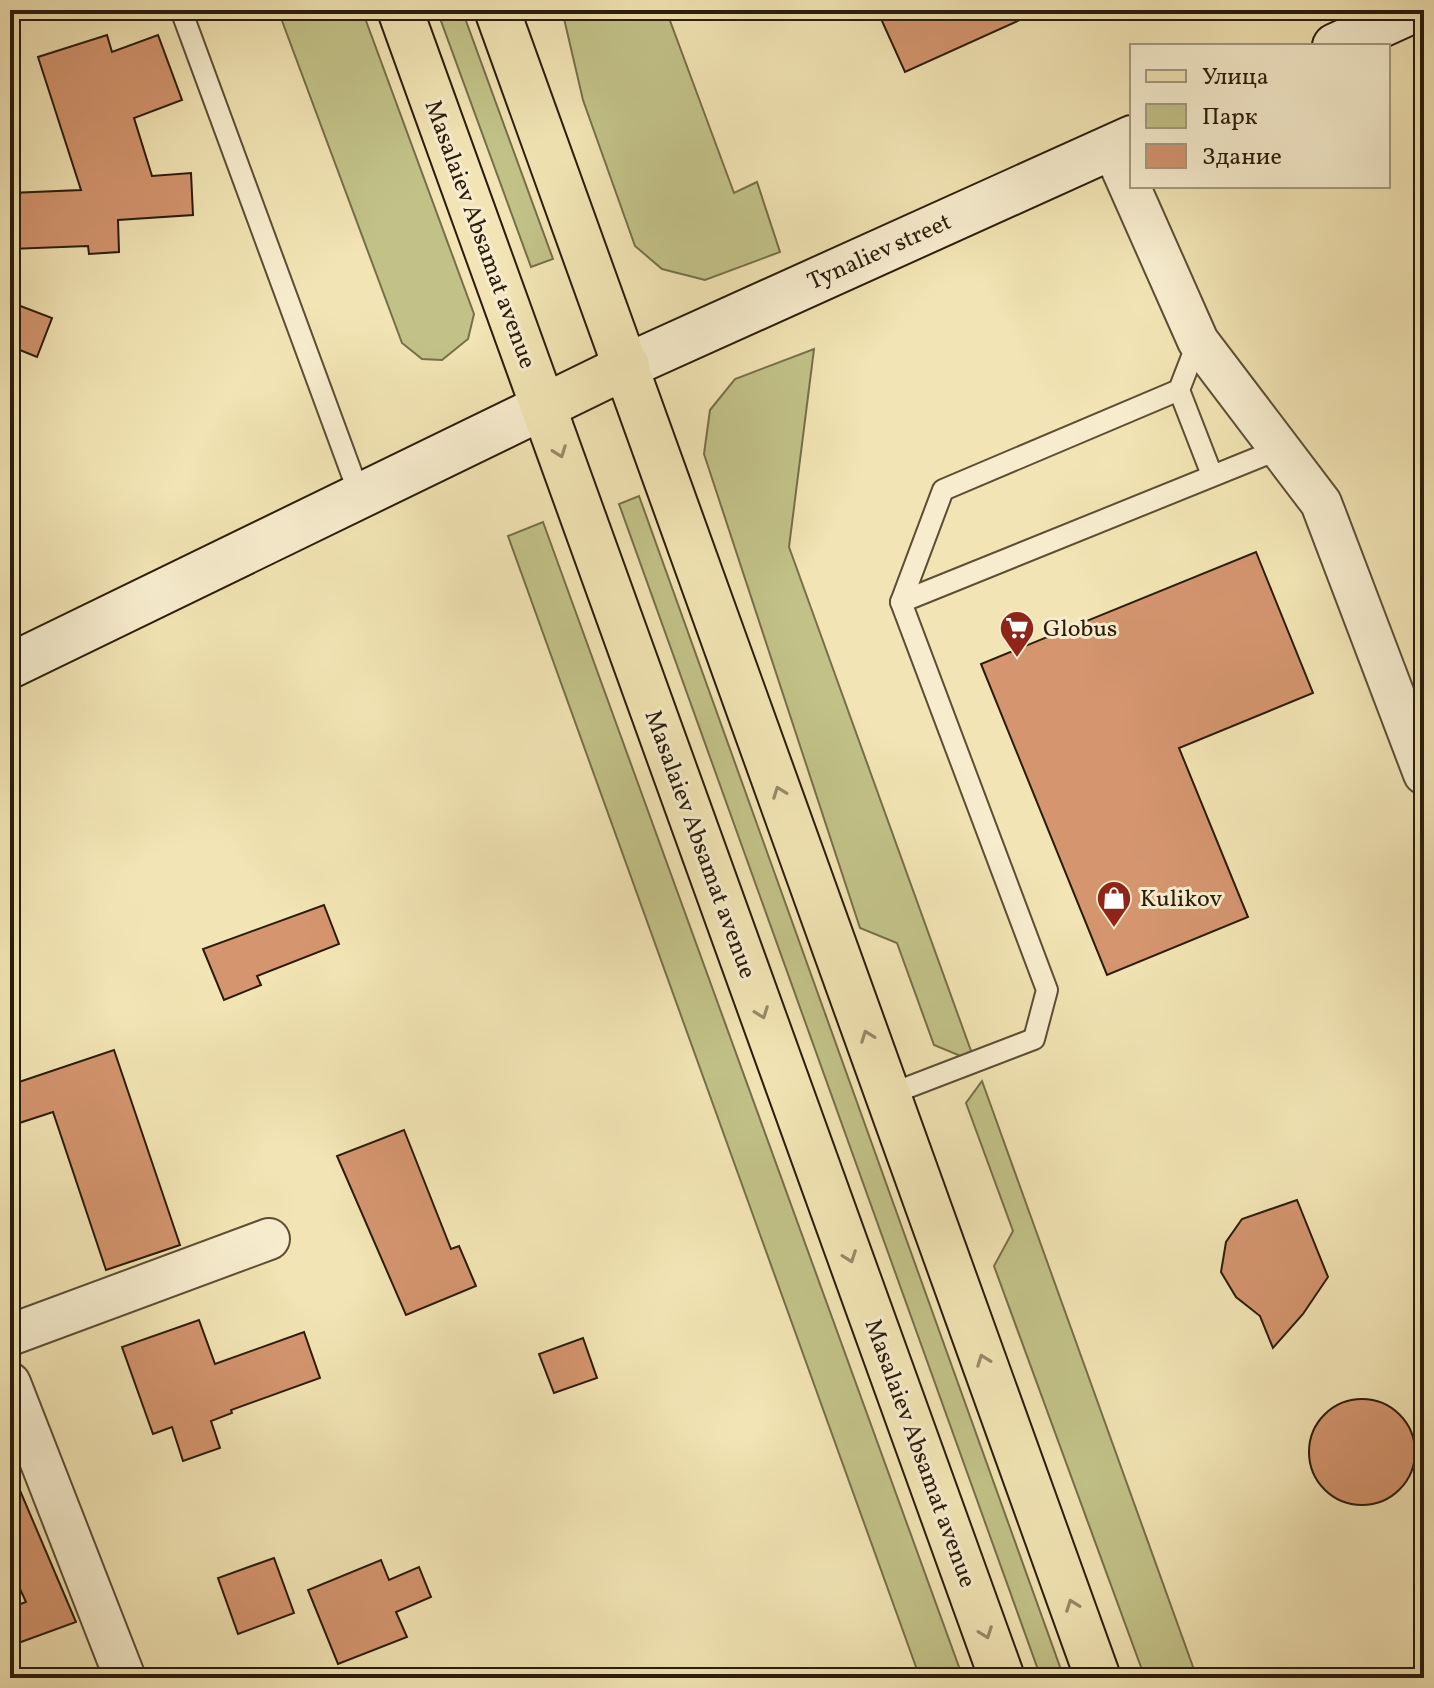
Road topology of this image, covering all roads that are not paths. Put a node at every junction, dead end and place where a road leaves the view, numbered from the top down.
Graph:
1 (181, 10) edge
2 (400, 10) edge
3 (497, 10) edge
4 (1414, 10) edge
5 (1339, 44) edge
6 (1122, 142) edge
7 (1130, 163) edge
8 (1140, 188) edge
9 (1198, 341) junction
10 (627, 366) junction
11 (1179, 390) junction
12 (543, 407) junction
13 (1282, 448) junction
14 (1212, 475) junction
15 (360, 496) junction
16 (901, 602) junction
17 (10, 666) edge
18 (1424, 774) edge
19 (888, 1095) junction
20 (269, 1239) dead end
21 (10, 1335) edge
22 (10, 1383) edge
23 (125, 1678) edge
24 (1002, 1678) edge
25 (1098, 1678) edge

1 - 15 lane
2 - 12 main road, Masalaiev Absamat avenue
3 - 10 main road
4 - 5 main road
6 - 7 street
6 - 10 main road, Tynaliev street
8 - 9 street
9 - 11 lane
9 - 13 street
10 - 12 main road
19 -> 10 main road
11 - 14 lane
11 - 16 lane
12 - 15 main road
12 -> 24 main road, Masalaiev Absamat avenue
13 - 14 lane
13 - 18 street
14 - 16 lane
15 - 17 main road
16 - 19 lane
25 -> 19 main road
20 - 21 street
22 - 23 street

